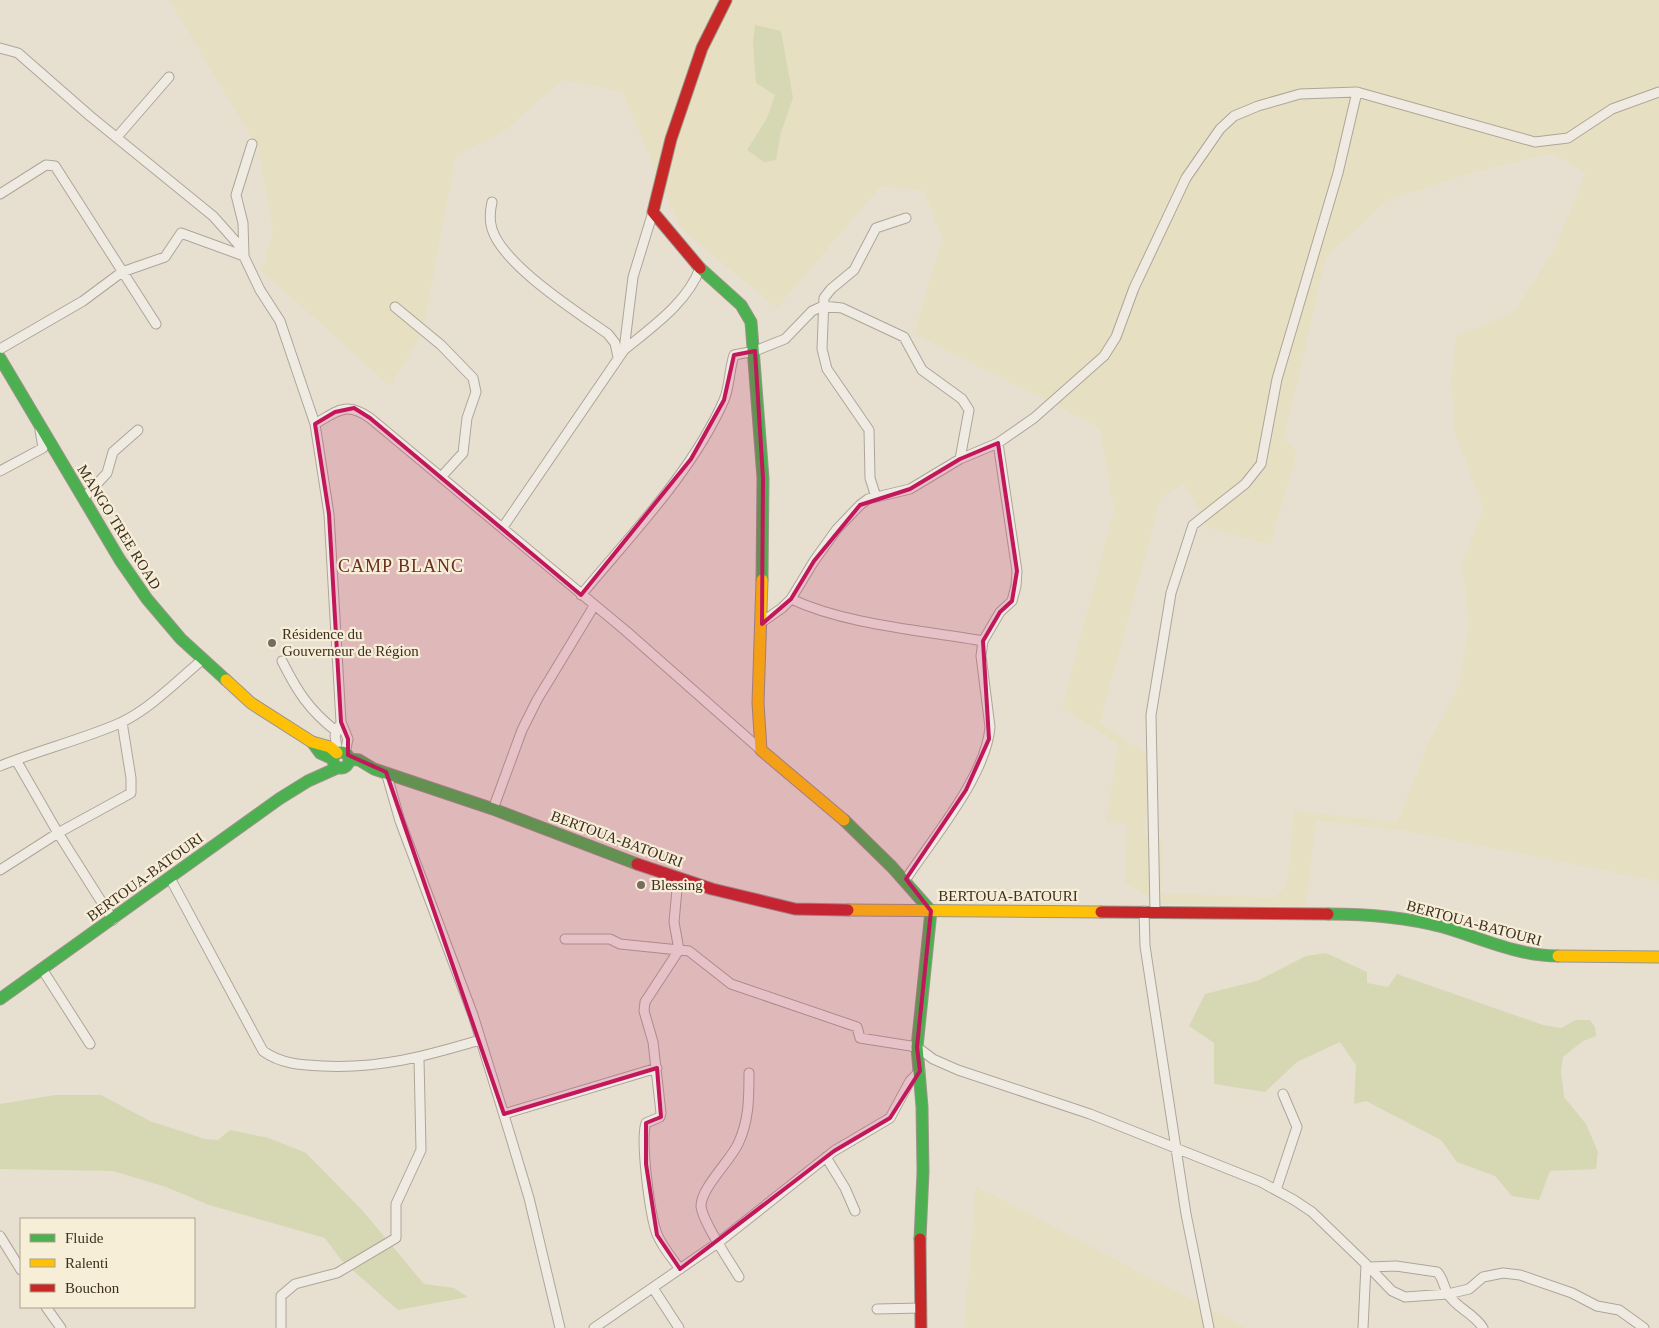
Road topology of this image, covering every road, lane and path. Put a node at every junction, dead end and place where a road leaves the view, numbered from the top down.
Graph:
1 (726, 0) edge
2 (0, 48) edge
3 (169, 77) dead end
4 (1357, 92) junction
5 (1659, 92) edge
6 (117, 137) junction
7 (252, 144) dead end
8 (0, 194) edge
9 (492, 202) dead end
10 (653, 212) junction
11 (906, 218) dead end
12 (244, 256) junction
13 (700, 268) junction
14 (122, 272) junction
15 (823, 306) junction
16 (395, 307) dead end
17 (156, 324) dead end
18 (0, 349) edge
19 (755, 351) junction
20 (621, 354) junction
21 (0, 358) edge
22 (315, 424) junction
23 (39, 425) junction
24 (138, 430) dead end
25 (998, 443) junction
26 (960, 460) junction
27 (0, 471) edge
28 (442, 476) junction
29 (876, 497) junction
30 (83, 499) junction
31 (503, 527) junction
32 (581, 595) junction
33 (791, 599) junction
34 (594, 606) junction
35 (762, 622) junction
36 (983, 641) junction
37 (202, 660) junction
38 (282, 661) dead end
39 (122, 722) junction
40 (341, 722) junction
41 (336, 731) junction
42 (761, 750) junction
43 (340, 759) junction
44 (16, 760) junction
45 (0, 766) edge
46 (386, 772) junction
47 (493, 810) junction
48 (58, 833) junction
49 (0, 870) edge
50 (170, 878) junction
51 (678, 879) junction
52 (906, 879) junction
53 (931, 911) junction
54 (1150, 911) junction
55 (113, 920) junction
56 (565, 939) dead end
57 (679, 950) junction
58 (1659, 957) edge
59 (42, 969) junction
60 (0, 999) edge
61 (480, 1040) junction
62 (90, 1044) dead end
63 (917, 1047) junction
64 (419, 1058) junction
65 (657, 1068) junction
66 (920, 1071) junction
67 (749, 1072) dead end
68 (1282, 1094) dead end
69 (504, 1114) junction
70 (1177, 1150) junction
71 (826, 1157) junction
72 (1276, 1190) junction
73 (855, 1211) dead end
74 (0, 1236) edge
75 (719, 1242) junction
76 (1367, 1266) junction
77 (20, 1268) edge
78 (680, 1269) junction
79 (739, 1277) dead end
80 (653, 1288) junction
81 (1448, 1294) junction
82 (47, 1308) edge
83 (921, 1308) junction
84 (877, 1309) dead end
85 (61, 1328) edge
86 (281, 1328) edge
87 (560, 1328) edge
88 (594, 1328) edge
89 (679, 1328) edge
90 (921, 1328) edge
91 (1209, 1328) edge
92 (1363, 1328) edge
93 (1483, 1328) edge
94 (1644, 1328) edge

1 - 10 main road
2 - 6 street
3 - 6 street
4 - 5 street
4 - 25 street
4 - 54 street
6 - 12 street
7 - 12 street
8 - 14 street
9 - 20 street
10 - 13 main road
10 - 20 street
11 - 15 street
12 - 14 street
12 - 22 street
13 - 19 main road
13 - 20 street
14 - 17 street
14 - 18 street
15 - 19 street
15 - 26 street
15 - 29 street
16 - 28 street
19 - 32 street
19 - 35 main road
20 - 31 street
21 - 23 main road, MANGO TREE ROAD
22 - 28 street
22 - 40 street
23 - 27 street
23 - 30 main road, MANGO TREE ROAD
24 - 30 street
25 - 26 street
25 - 36 street
26 - 29 street
28 - 31 street
29 - 33 street
30 - 37 main road, MANGO TREE ROAD
31 - 32 street
32 - 34 street
33 - 35 street
33 - 36 street
34 - 42 street
34 - 47 street
35 - 42 main road
36 - 52 street
37 - 39 street
37 - 43 main road, MANGO TREE ROAD
38 - 41 street
39 - 44 street
39 - 48 street
40 - 41 street
40 - 43 street
41 - 43 street
42 - 52 main road
43 - 46 main road, BERTOUA-BATOURI
43 - 50 main road, BERTOUA-BATOURI
44 - 45 street
44 - 48 street
46 - 47 main road, BERTOUA-BATOURI
46 - 61 street
47 - 51 main road, BERTOUA-BATOURI
48 - 49 street
48 - 55 street
50 - 55 main road, BERTOUA-BATOURI
50 - 64 street
51 - 53 main road, BERTOUA-BATOURI
51 - 57 street
52 - 53 main road
53 - 54 main road, BERTOUA-BATOURI
53 - 63 main road
54 - 58 main road, BERTOUA-BATOURI
54 - 70 street
55 - 59 main road, BERTOUA-BATOURI
56 - 57 street
57 - 63 street
57 - 65 street
59 - 60 main road, BERTOUA-BATOURI
59 - 62 street
61 - 64 street
61 - 69 street
63 - 66 main road
63 - 70 street
64 - 86 street
65 - 69 street
65 - 78 street
66 - 71 street
66 - 83 main road
67 - 75 street
68 - 72 street
69 - 87 street
70 - 72 street
70 - 91 street
71 - 73 street
71 - 75 street
72 - 76 street
74 - 77 street
75 - 78 street
75 - 79 street
76 - 81 street
76 - 81 street
76 - 92 street
78 - 80 street
80 - 88 street
80 - 89 street
81 - 93 street
81 - 94 street
82 - 85 street
83 - 84 street
83 - 90 main road

